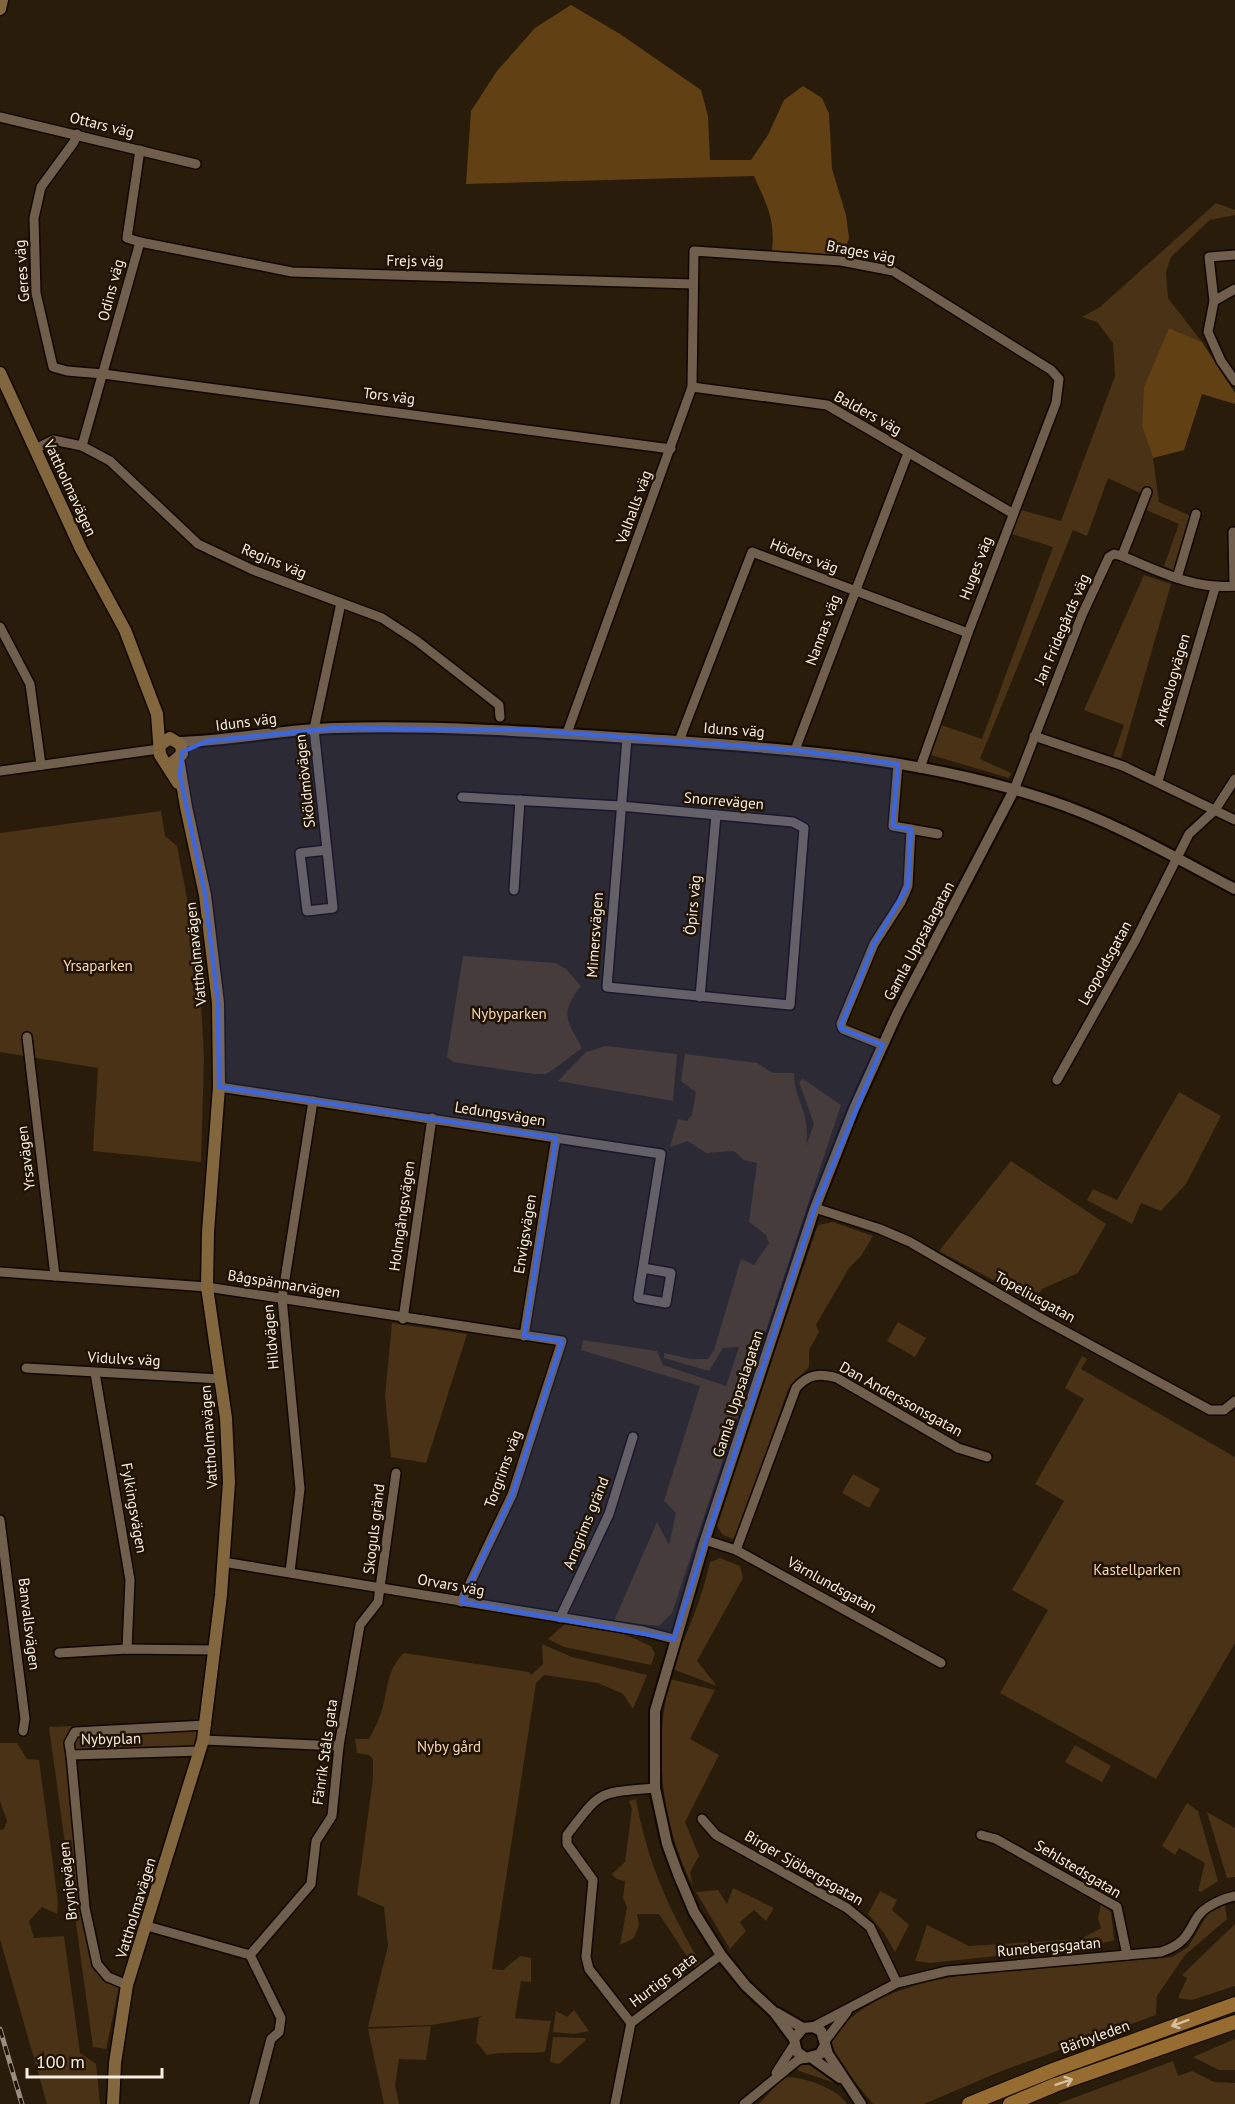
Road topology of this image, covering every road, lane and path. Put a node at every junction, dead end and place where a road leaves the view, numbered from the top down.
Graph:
1 (2, 0) edge
2 (0, 9) edge
3 (0, 117) edge
4 (77, 134) junction
5 (140, 150) junction
6 (196, 164) dead end
7 (140, 242) junction
8 (1235, 255) edge
9 (693, 284) junction
10 (1235, 289) edge
11 (1214, 301) junction
12 (0, 373) edge
13 (103, 374) junction
14 (1059, 379) joint
15 (1235, 381) edge
16 (692, 387) junction
17 (82, 446) junction
18 (35, 449) junction
19 (671, 449) junction
20 (908, 453) junction
21 (1147, 492) dead end
22 (1012, 513) junction
23 (1196, 514) dead end
24 (1233, 532) dead end
25 (1122, 556) junction
26 (1177, 578) junction
27 (1234, 586) edge
28 (1215, 588) junction
29 (853, 592) junction
30 (341, 603) junction
31 (0, 627) edge
32 (968, 633) junction
33 (157, 714) junction
34 (501, 717) dead end
35 (314, 729) junction
36 (567, 734) junction
37 (1034, 736) junction
38 (627, 738) junction
39 (679, 741) junction
40 (159, 747) junction
41 (795, 750) junction
42 (176, 751) junction
43 (898, 764) junction
44 (41, 765) junction
45 (920, 768) junction
46 (0, 771) edge
47 (1235, 779) edge
48 (1158, 781) junction
49 (1014, 790) junction
50 (462, 797) dead end
51 (520, 800) junction
52 (620, 806) junction
53 (1215, 810) junction
54 (716, 815) junction
55 (1235, 820) edge
56 (911, 829) junction
57 (938, 834) dead end
58 (327, 850) junction
59 (1176, 859) junction
60 (1235, 888) edge
61 (514, 890) dead end
62 (700, 997) junction
63 (790, 1005) joint
64 (27, 1037) dead end
65 (883, 1045) junction
66 (1057, 1080) dead end
67 (219, 1087) junction
68 (313, 1101) junction
69 (432, 1118) junction
70 (556, 1137) junction
71 (815, 1208) junction
72 (643, 1268) junction
73 (0, 1272) edge
74 (55, 1276) junction
75 (207, 1287) junction
76 (282, 1298) junction
77 (403, 1319) junction
78 (524, 1336) junction
79 (562, 1341) joint
80 (26, 1368) dead end
81 (95, 1373) junction
82 (220, 1379) junction
83 (1235, 1401) edge
84 (633, 1437) dead end
85 (987, 1457) dead end
86 (396, 1473) dead end
87 (0, 1520) edge
88 (705, 1540) junction
89 (736, 1550) junction
90 (223, 1562) junction
91 (290, 1572) junction
92 (381, 1588) junction
93 (461, 1602) junction
94 (560, 1618) junction
95 (674, 1639) junction
96 (127, 1649) junction
97 (215, 1650) junction
98 (59, 1653) dead end
99 (941, 1663) dead end
100 (206, 1725) junction
101 (23, 1731) dead end
102 (202, 1745) junction
103 (339, 1746) junction
104 (71, 1755) junction
105 (655, 1788) junction
106 (702, 1819) dead end
107 (981, 1835) dead end
108 (1235, 1896) edge
109 (147, 1926) junction
110 (250, 1955) junction
111 (721, 1955) junction
112 (1126, 1955) junction
113 (897, 1983) junction
114 (128, 1985) junction
115 (1235, 2004) edge
116 (850, 2008) junction
117 (774, 2012) junction
118 (1235, 2022) edge
119 (631, 2023) junction
120 (808, 2027) junction
121 (794, 2042) junction
122 (825, 2043) junction
123 (809, 2058) junction
124 (843, 2080) junction
125 (770, 2082) junction
126 (113, 2104) edge
127 (254, 2104) edge
128 (615, 2104) edge
129 (744, 2104) edge
130 (861, 2104) edge
131 (969, 2104) edge
132 (1010, 2104) edge

1 - 2 main road
3 - 4 street, Ottars väg
4 - 5 street, Ottars väg
4 - 13 street, Geres väg
5 - 6 street, Ottars väg
5 - 7 street, Odins väg
7 - 9 street, Frejs väg
7 - 13 street, Odins väg
8 - 11 street
9 - 14 street, Brages väg
9 - 16 street, Valhalls väg
10 - 11 street
11 - 15 street
12 - 18 main road, Vattholmavägen
13 - 17 street, Odins väg
13 - 19 street, Tors väg
14 - 22 street, Huges väg
16 - 19 street, Valhalls väg
16 - 20 street, Balders väg
17 - 18 street, Regins väg
17 - 30 street, Regins väg
18 - 33 main road, Vattholmavägen
19 - 36 street, Valhalls väg
20 - 22 street, Balders väg
20 - 29 street, Nannas väg
21 - 25 street, Jan Fridegårds väg
22 - 32 street, Huges väg
23 - 26 street
24 - 27 street
25 - 26 street
25 - 37 street, Jan Fridegårds väg
26 - 28 street
27 - 28 street
28 - 48 street, Arkeologvägen
29 - 32 street, Höders väg
29 - 39 street, Höders väg
29 - 41 street, Nannas väg
30 - 34 street, Regins väg
30 - 35 street, Sköldmövägen
31 - 44 street
32 - 45 street, Huges väg
33 - 40 main road, Vattholmavägen
33 - 42 main road, Vattholmavägen
35 - 36 street, Iduns väg
35 - 42 street, Iduns väg
35 - 58 street, Sköldmövägen
36 - 38 street, Iduns väg
37 - 48 street
37 - 49 street, Jan Fridegårds väg
38 - 39 street, Iduns väg
38 - 52 street, Mimersvägen
39 - 41 street, Iduns väg
40 - 42 main road
40 - 42 main road
40 - 44 street
41 - 43 street, Iduns väg
42 - 67 main road, Vattholmavägen
43 - 45 street, Iduns väg
43 - 56 street
44 - 46 street
45 - 49 street, Iduns väg
47 - 53 street, Leopoldsgatan
48 - 53 street
49 - 59 street, Iduns väg
49 - 65 street, Gamla Uppsalagatan
50 - 51 street, Snorrevägen
51 - 52 street, Snorrevägen
51 - 61 street
52 - 54 street, Snorrevägen
52 - 62 street, Mimersvägen
53 - 55 street
53 - 59 street, Leopoldsgatan
54 - 62 street, Öpirs väg
54 - 63 street, Snorrevägen
56 - 57 street
56 - 65 street
58 - 58 street, Sköldmövägen
59 - 60 street, Iduns väg
59 - 66 street, Leopoldsgatan
62 - 63 street, Mimersvägen
64 - 74 street, Yrsavägen
65 - 71 street, Gamla Uppsalagatan
67 - 68 street, Ledungsvägen
67 - 75 main road, Vattholmavägen
68 - 69 street, Ledungsvägen
68 - 76 street, Hildvägen
69 - 70 street, Ledungsvägen
69 - 77 street, Holmgångsvägen
70 - 72 street, Ledungsvägen
70 - 78 street, Envigsvägen
71 - 83 street, Topeliusgatan
71 - 88 street, Gamla Uppsalagatan
72 - 72 street, Ledungsvägen
73 - 74 street, Bågspännarvägen
74 - 75 street, Bågspännarvägen
75 - 76 street, Bågspännarvägen
75 - 82 main road, Vattholmavägen
76 - 77 street, Bågspännarvägen
76 - 91 street, Hildvägen
77 - 78 street, Bågspännarvägen
78 - 79 street, Bågspännarvägen
79 - 93 street, Torgrims väg
80 - 81 street, Vidulvs väg
81 - 82 street, Vidulvs väg
81 - 96 street, Fylkingsvägen
82 - 90 main road, Vattholmavägen
84 - 94 street, Arngrims gränd
85 - 89 street, Dan Anderssonsgatan
86 - 92 street, Skoguls gränd
87 - 101 street, Banvallsvägen
88 - 89 street, Värnlundsgatan
88 - 95 street, Gamla Uppsalagatan
89 - 99 street, Värnlundsgatan
90 - 91 street, Orvars väg
90 - 97 main road, Vattholmavägen
91 - 92 street, Orvars väg
92 - 93 street, Orvars väg
92 - 103 street, Fänrik Ståls gata
93 - 94 street, Orvars väg
94 - 95 street, Orvars väg
95 - 105 street, Gamla Uppsalagatan
96 - 97 street
96 - 98 street
97 - 100 main road, Vattholmavägen
100 - 102 main road, Vattholmavägen
100 - 104 street, Nybyplan
102 - 103 street, Nybyplan
102 - 104 street, Nybyplan
102 - 109 main road, Vattholmavägen
103 - 110 street, Fänrik Ståls gata
104 - 114 street, Brynjevägen
105 - 111 street, Gamla Uppsalagatan
105 - 119 street
106 - 113 street, Birger Sjöbergsgatan
107 - 112 street, Sehlstedsgatan
108 - 112 street, Runebergsgatan
109 - 110 street
109 - 114 main road, Vattholmavägen
110 - 127 street
111 - 117 street, Gamla Uppsalagatan
111 - 119 street, Hurtigs gata
112 - 113 street, Runebergsgatan
113 - 116 street, Runebergsgatan
114 - 126 main road, Vattholmavägen
115 -> 131 main road, Bärbyleden
116 - 120 street, Runebergsgatan
116 - 122 street, Runebergsgatan
117 - 120 street, Gamla Uppsalagatan
117 - 121 street, Gamla Uppsalagatan
132 -> 118 main road, Bärbyleden
119 - 128 street, Hurtigs gata
120 - 121 street
120 - 122 street
121 - 123 street
121 - 125 street
122 - 123 street
122 - 124 street
123 - 124 street
123 - 125 street
124 - 130 street
125 - 129 street

